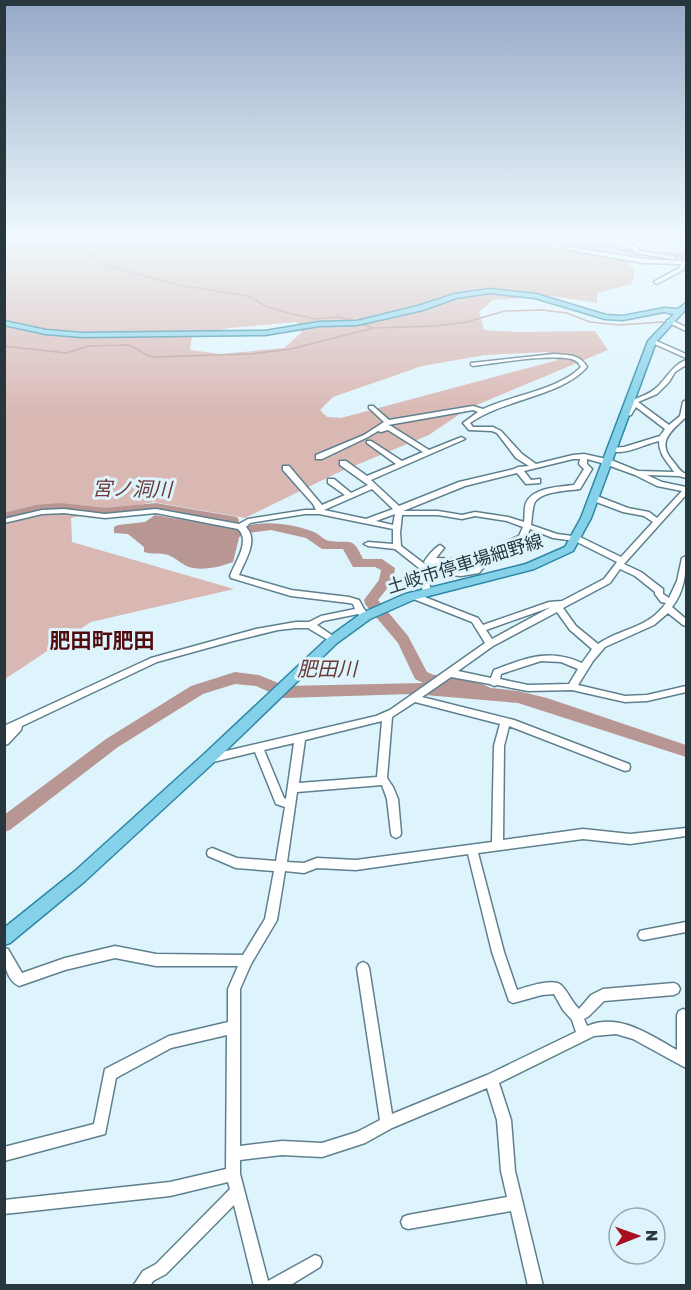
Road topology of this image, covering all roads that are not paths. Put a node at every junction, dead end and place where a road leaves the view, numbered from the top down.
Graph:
1 (454, 296) edge
2 (537, 296) edge
3 (683, 308) edge
4 (4, 322) edge
5 (668, 323) junction
6 (687, 329) edge
7 (652, 341) junction
8 (687, 356) edge
9 (687, 362) edge
10 (473, 364) dead end
11 (687, 402) edge
12 (634, 403) junction
13 (371, 407) dead end
14 (482, 411) junction
15 (624, 415) junction
16 (388, 422) junction
17 (669, 428) junction
18 (482, 430) junction
19 (662, 438) junction
20 (368, 439) junction
21 (461, 439) junction
22 (467, 446) dead end
23 (612, 450) junction
24 (427, 453) junction
25 (584, 456) junction
26 (319, 457) dead end
27 (608, 462) junction
28 (343, 463) dead end
29 (401, 464) junction
30 (533, 465) junction
31 (286, 468) dead end
32 (518, 469) junction
33 (637, 473) junction
34 (683, 475) edge
35 (366, 479) junction
36 (331, 482) dead end
37 (373, 486) junction
38 (687, 490) edge
39 (541, 494) junction
40 (351, 496) junction
41 (594, 498) junction
42 (321, 511) junction
43 (399, 511) junction
44 (4, 521) edge
45 (367, 522) junction
46 (658, 522) junction
47 (526, 525) junction
48 (241, 527) junction
49 (397, 528) junction
50 (577, 539) junction
51 (368, 544) dead end
52 (397, 547) junction
53 (440, 548) dead end
54 (687, 558) edge
55 (458, 562) dead end
56 (620, 563) junction
57 (425, 566) junction
58 (427, 593) junction
59 (414, 596) junction
60 (561, 606) junction
61 (671, 606) junction
62 (363, 614) junction
63 (687, 623) edge
64 (310, 626) junction
65 (481, 629) junction
66 (333, 640) junction
67 (490, 644) junction
68 (598, 649) junction
69 (585, 668) junction
70 (445, 675) junction
71 (494, 683) junction
72 (572, 687) junction
73 (684, 693) edge
74 (415, 699) junction
75 (387, 716) junction
76 (505, 722) junction
77 (21, 723) junction
78 (4, 730) edge
79 (300, 737) junction
80 (4, 741) edge
81 (258, 747) junction
82 (207, 759) junction
83 (625, 768) dead end
84 (382, 780) junction
85 (292, 788) junction
86 (290, 805) junction
87 (687, 831) edge
88 (396, 833) dead end
89 (497, 845) junction
90 (472, 849) junction
91 (212, 853) dead end
92 (280, 867) junction
93 (687, 927) edge
94 (644, 935) dead end
95 (4, 938) edge
96 (4, 953) edge
97 (246, 962) junction
98 (363, 968) dead end
99 (674, 989) dead end
100 (683, 1015) dead end
101 (577, 1016) junction
102 (233, 1027) junction
103 (583, 1034) junction
104 (685, 1041) edge
105 (686, 1062) edge
106 (491, 1080) junction
107 (387, 1123) junction
108 (4, 1154) edge
109 (232, 1154) junction
110 (233, 1174) junction
111 (238, 1193) junction
112 (516, 1203) junction
113 (4, 1207) edge
114 (408, 1222) dead end
115 (315, 1262) dead end
116 (140, 1286) edge
117 (262, 1286) edge
118 (274, 1286) edge
119 (536, 1286) edge

1 - 4 main road
2 - 3 main road
3 - 5 main road, 土岐市停車場細野線
5 - 6 street
5 - 7 main road, 土岐市停車場細野線
7 - 8 street
7 - 15 main road, 土岐市停車場細野線
9 - 12 street
10 - 14 street
11 - 17 street
12 - 15 street
12 - 17 street
13 - 16 street
14 - 16 street
14 - 18 street
15 - 23 main road, 土岐市停車場細野線
16 - 20 street
17 - 19 street
18 - 21 street
18 - 30 street
19 - 23 street
19 - 34 street
20 - 24 street
20 - 26 street
20 - 29 street
21 - 22 street
21 - 24 street
23 - 27 main road, 土岐市停車場細野線
24 - 29 street
25 - 27 street
25 - 30 street
25 - 39 street
27 - 33 street
27 - 41 main road, 土岐市停車場細野線
28 - 35 street
29 - 35 street
30 - 32 street
31 - 42 street
32 - 39 street
32 - 43 street
33 - 34 street
33 - 38 street
35 - 37 street
36 - 40 street
37 - 40 street
37 - 43 street
38 - 46 street
39 - 47 street
40 - 42 street
41 - 46 street
41 - 50 main road, 土岐市停車場細野線
42 - 45 street
42 - 48 street
43 - 45 street
43 - 47 street
43 - 49 street
44 - 48 street
45 - 49 street
46 - 56 street
47 - 50 street
47 - 57 street
48 - 62 street
49 - 52 street
50 - 56 street
50 - 58 main road, 土岐市停車場細野線
51 - 52 street
52 - 57 street
53 - 57 street
54 - 61 street
55 - 57 street
56 - 60 street
56 - 61 street
57 - 58 street
58 - 59 main road, 土岐市停車場細野線
59 - 62 main road, 土岐市停車場細野線
59 - 65 street
60 - 65 street
60 - 67 street
60 - 68 street
61 - 63 street
61 - 68 street
62 - 64 street
62 - 66 main road, 土岐市停車場細野線
64 - 66 street
64 - 77 street
65 - 67 street
66 - 82 main road, 土岐市停車場細野線
67 - 70 street
68 - 69 street
69 - 71 street
69 - 72 street
70 - 71 street
70 - 74 street
71 - 72 street
72 - 73 street
74 - 75 street
74 - 76 street
75 - 79 street
75 - 84 street
76 - 83 street
76 - 89 street
77 - 78 street
77 - 80 street
79 - 81 street
79 - 85 street
81 - 82 street
81 - 86 street
82 - 95 main road, 土岐市停車場細野線
84 - 85 street
84 - 88 street
85 - 86 street
86 - 92 street
87 - 89 street
89 - 90 street
90 - 92 street
90 - 101 street
91 - 92 street
92 - 97 street
93 - 94 street
96 - 97 street
97 - 102 street
98 - 107 street
99 - 101 street
100 - 104 street
101 - 103 street
102 - 108 street
102 - 109 street
103 - 105 street
103 - 106 street
104 - 105 street
106 - 107 street
106 - 112 street
107 - 109 street
109 - 110 street
110 - 111 street
110 - 113 street
111 - 116 street
111 - 117 street
112 - 114 street
112 - 119 street
115 - 118 street

